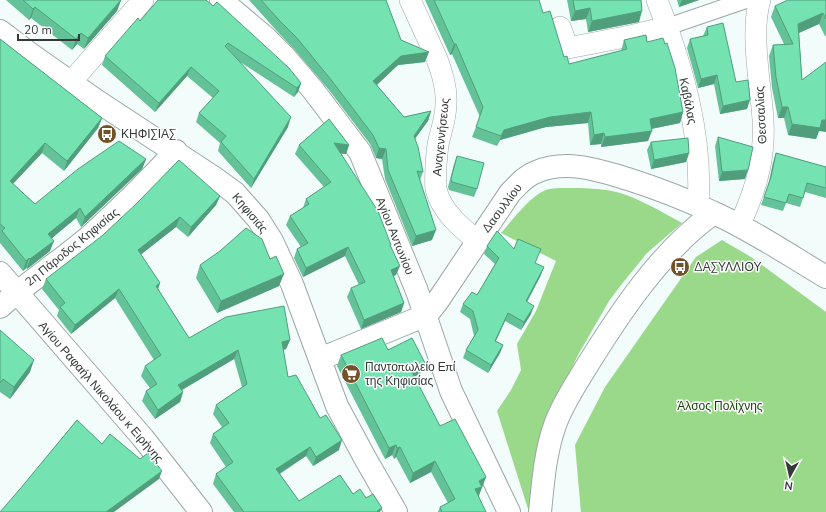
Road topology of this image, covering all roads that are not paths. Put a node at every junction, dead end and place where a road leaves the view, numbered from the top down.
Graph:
1 (143, 0) edge
2 (221, 0) edge
3 (410, 0) edge
4 (656, 0) edge
5 (746, 0) edge
6 (760, 0) edge
7 (560, 27) dead end
8 (667, 27) junction
9 (0, 31) edge
10 (70, 83) junction
11 (176, 151) junction
12 (706, 209) junction
13 (739, 226) junction
14 (478, 241) junction
15 (0, 273) edge
16 (826, 277) edge
17 (9, 291) edge
18 (0, 307) edge
19 (426, 314) junction
20 (320, 360) junction
21 (201, 512) edge
22 (396, 512) edge
23 (509, 512) edge
24 (540, 512) edge

1 - 10 street
2 - 19 street, Αγίου Αντωνίου
3 - 14 street, Αναγεννήσεως
4 - 8 street, Καβάλας
5 - 8 street
6 - 13 street, Θεσσαλίας
7 - 8 street
8 - 12 street, Καβάλας
9 - 10 street, Κηφισιάς
10 - 11 street, Κηφισιάς
11 - 17 street, 2η Πάροδος Κηφισίας
11 - 20 street, Κηφισιάς
12 - 13 street, Δασυλλίου
12 - 14 street, Δασυλλίου
12 - 24 street
13 - 16 street, Δασυλλίου
14 - 19 street, Δασυλλίου
15 - 17 street, Αγίου Ραφαήλ Νικολάου κ Ειρήνης
17 - 18 street, 2η Πάροδος Κηφισίας
17 - 21 street, Αγίου Ραφαήλ Νικολάου κ Ειρήνης
19 - 20 street, Δασυλλίου
19 - 23 street, Αγίου Αντωνίου
20 - 22 street, Κηφισιάς

